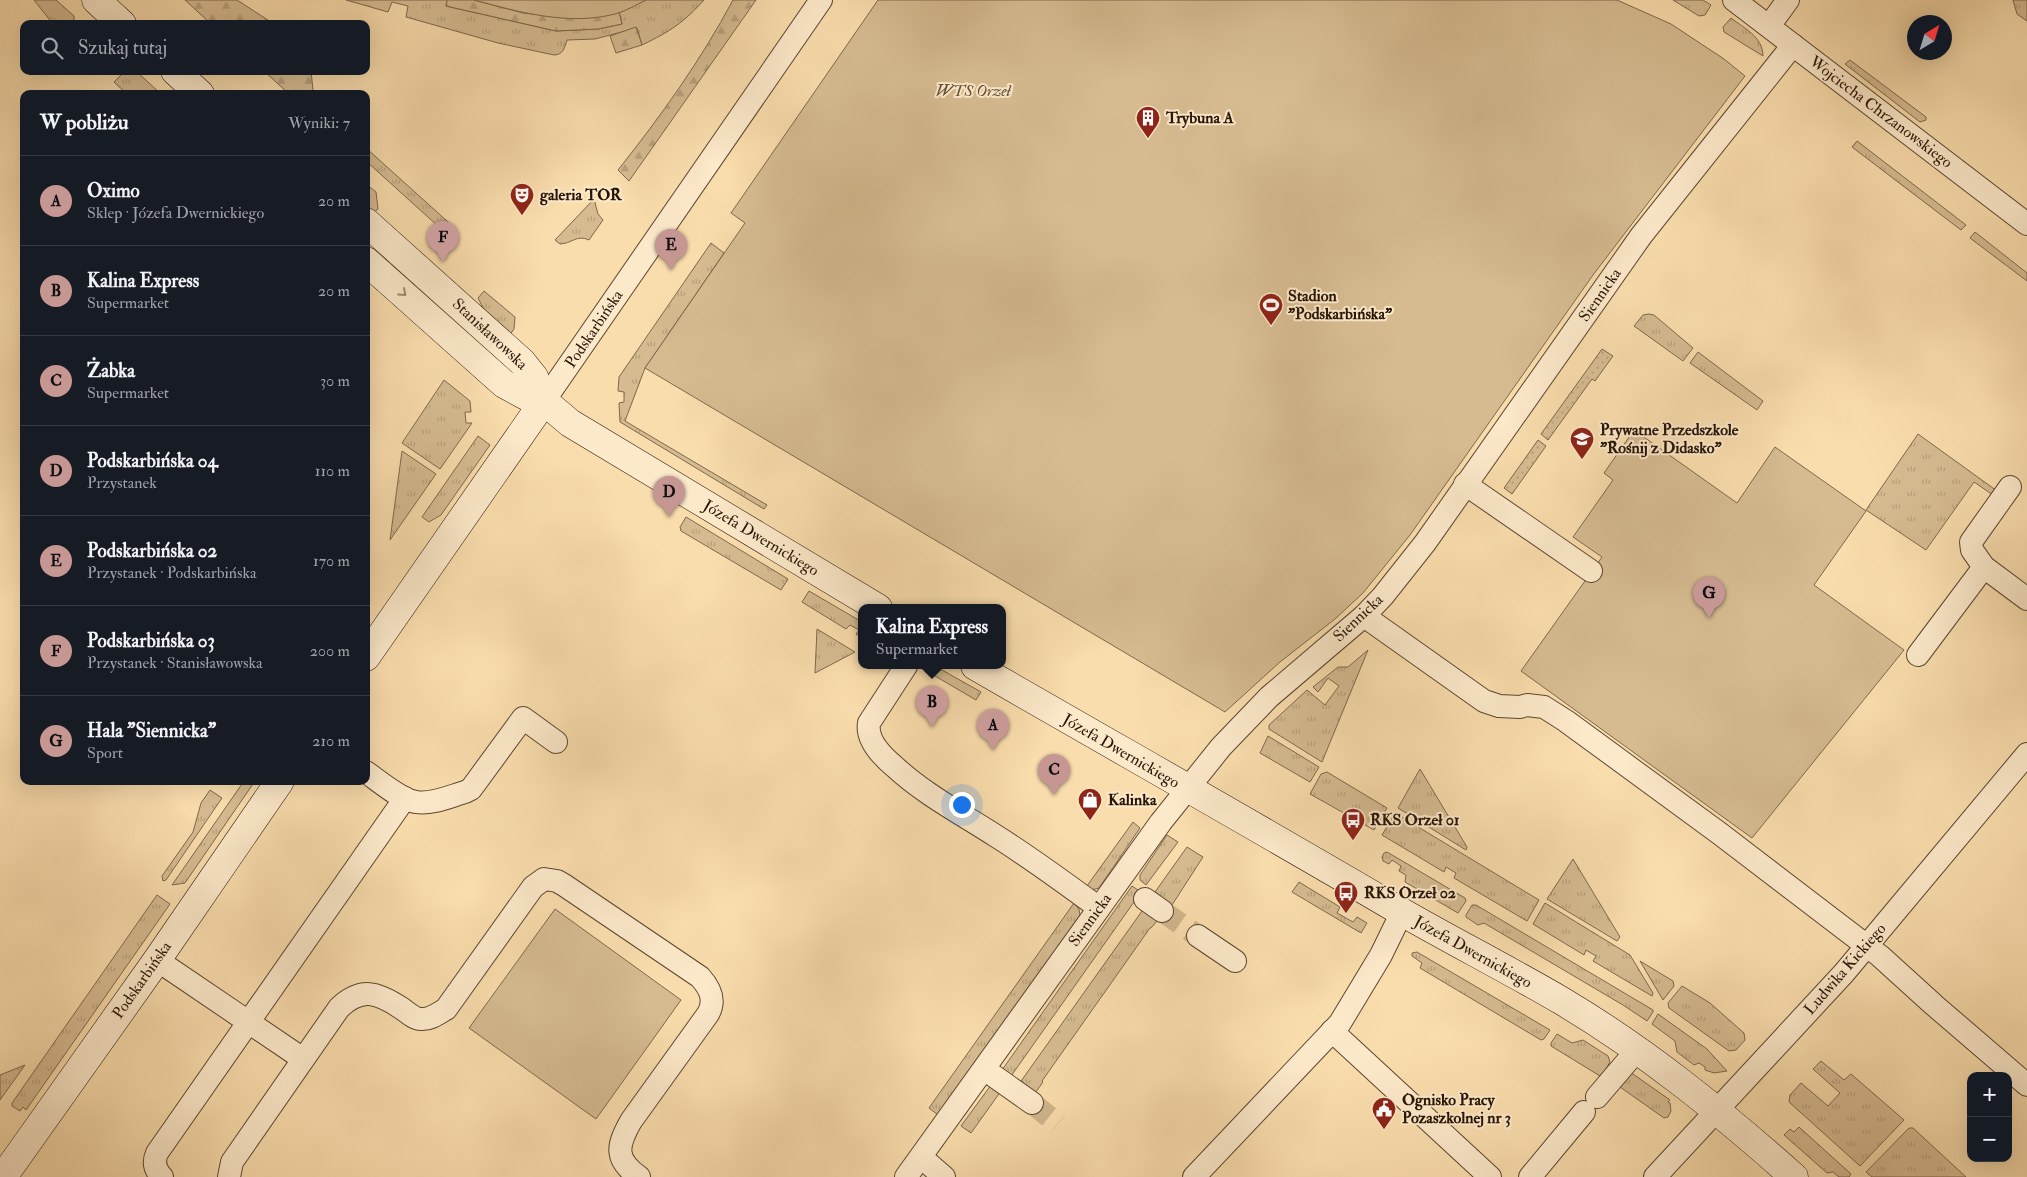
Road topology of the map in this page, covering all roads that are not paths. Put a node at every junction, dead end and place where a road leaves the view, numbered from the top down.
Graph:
1 (96, 0) edge
2 (821, 0) edge
3 (1734, 0) edge
4 (1788, 0) edge
5 (118, 20) edge
6 (1769, 26) junction
7 (1793, 45) junction
8 (179, 75) edge
9 (196, 90) edge
10 (2027, 224) edge
11 (370, 226) edge
12 (370, 265) edge
13 (544, 401) junction
14 (1465, 484) junction
15 (2010, 487) dead end
16 (1984, 567) junction
17 (1591, 571) dead end
18 (2027, 599) edge
19 (871, 604) edge
20 (1364, 616) junction
21 (370, 651) edge
22 (1918, 655) dead end
23 (904, 669) edge
24 (980, 669) edge
25 (556, 742) dead end
26 (2027, 754) edge
27 (370, 775) edge
28 (277, 785) edge
29 (1188, 790) junction
30 (406, 798) junction
31 (1099, 908) junction
32 (1402, 912) junction
33 (1198, 936) tunnel mouth
34 (1866, 946) junction
35 (157, 960) junction
36 (1234, 961) dead end
37 (248, 1022) junction
38 (1332, 1031) junction
39 (1638, 1050) junction
40 (303, 1059) junction
41 (984, 1070) junction
42 (2027, 1085) edge
43 (1032, 1103) tunnel mouth
44 (1716, 1110) junction
45 (921, 1157) junction
46 (3, 1176) edge
47 (162, 1177) edge
48 (229, 1177) edge
49 (639, 1177) edge
50 (906, 1177) edge
51 (944, 1177) edge
52 (1194, 1177) edge
53 (1490, 1177) edge
54 (1530, 1177) edge
55 (1655, 1177) edge
56 (1794, 1177) edge

1 - 5 street
2 - 13 street, Podskarbińska
3 - 6 street, Wojciecha Chrzanowskiego
4 - 6 street
6 - 7 street, Wojciecha Chrzanowskiego
7 - 10 street, Wojciecha Chrzanowskiego
7 - 14 street, Siennicka
8 - 9 street
11 - 13 street, Stanisławowska
12 -> 13 street, Stanisławowska
13 - 19 street, Józefa Dwernickiego
13 - 21 street, Podskarbińska
14 - 17 street
14 - 20 street, Siennicka
15 - 16 street
16 - 18 street
16 - 22 street
20 - 29 street, Siennicka
20 - 34 street
23 - 31 street
24 - 29 street, Józefa Dwernickiego
25 - 30 street
26 - 34 street, Ludwika Kickiego
27 - 30 street
28 - 35 street, Podskarbińska
29 - 31 street, Siennicka
29 - 32 street, Józefa Dwernickiego
30 - 37 street
31 - 41 street, Siennicka
32 - 38 street
32 - 39 street, Józefa Dwernickiego
33 - 36 street
34 - 42 street
34 - 44 street, Ludwika Kickiego
35 - 37 street
35 - 46 street, Podskarbińska
37 - 40 street
37 - 47 street
38 - 52 street
38 - 53 street
39 - 44 street, Józefa Dwernickiego
39 - 54 street
40 - 48 street
40 - 49 street
41 - 43 street
41 - 45 street, Siennicka
44 - 55 street, Ludwika Kickiego
44 - 56 street, Józefa Dwernickiego
45 - 50 street, Siennicka
45 - 51 street

